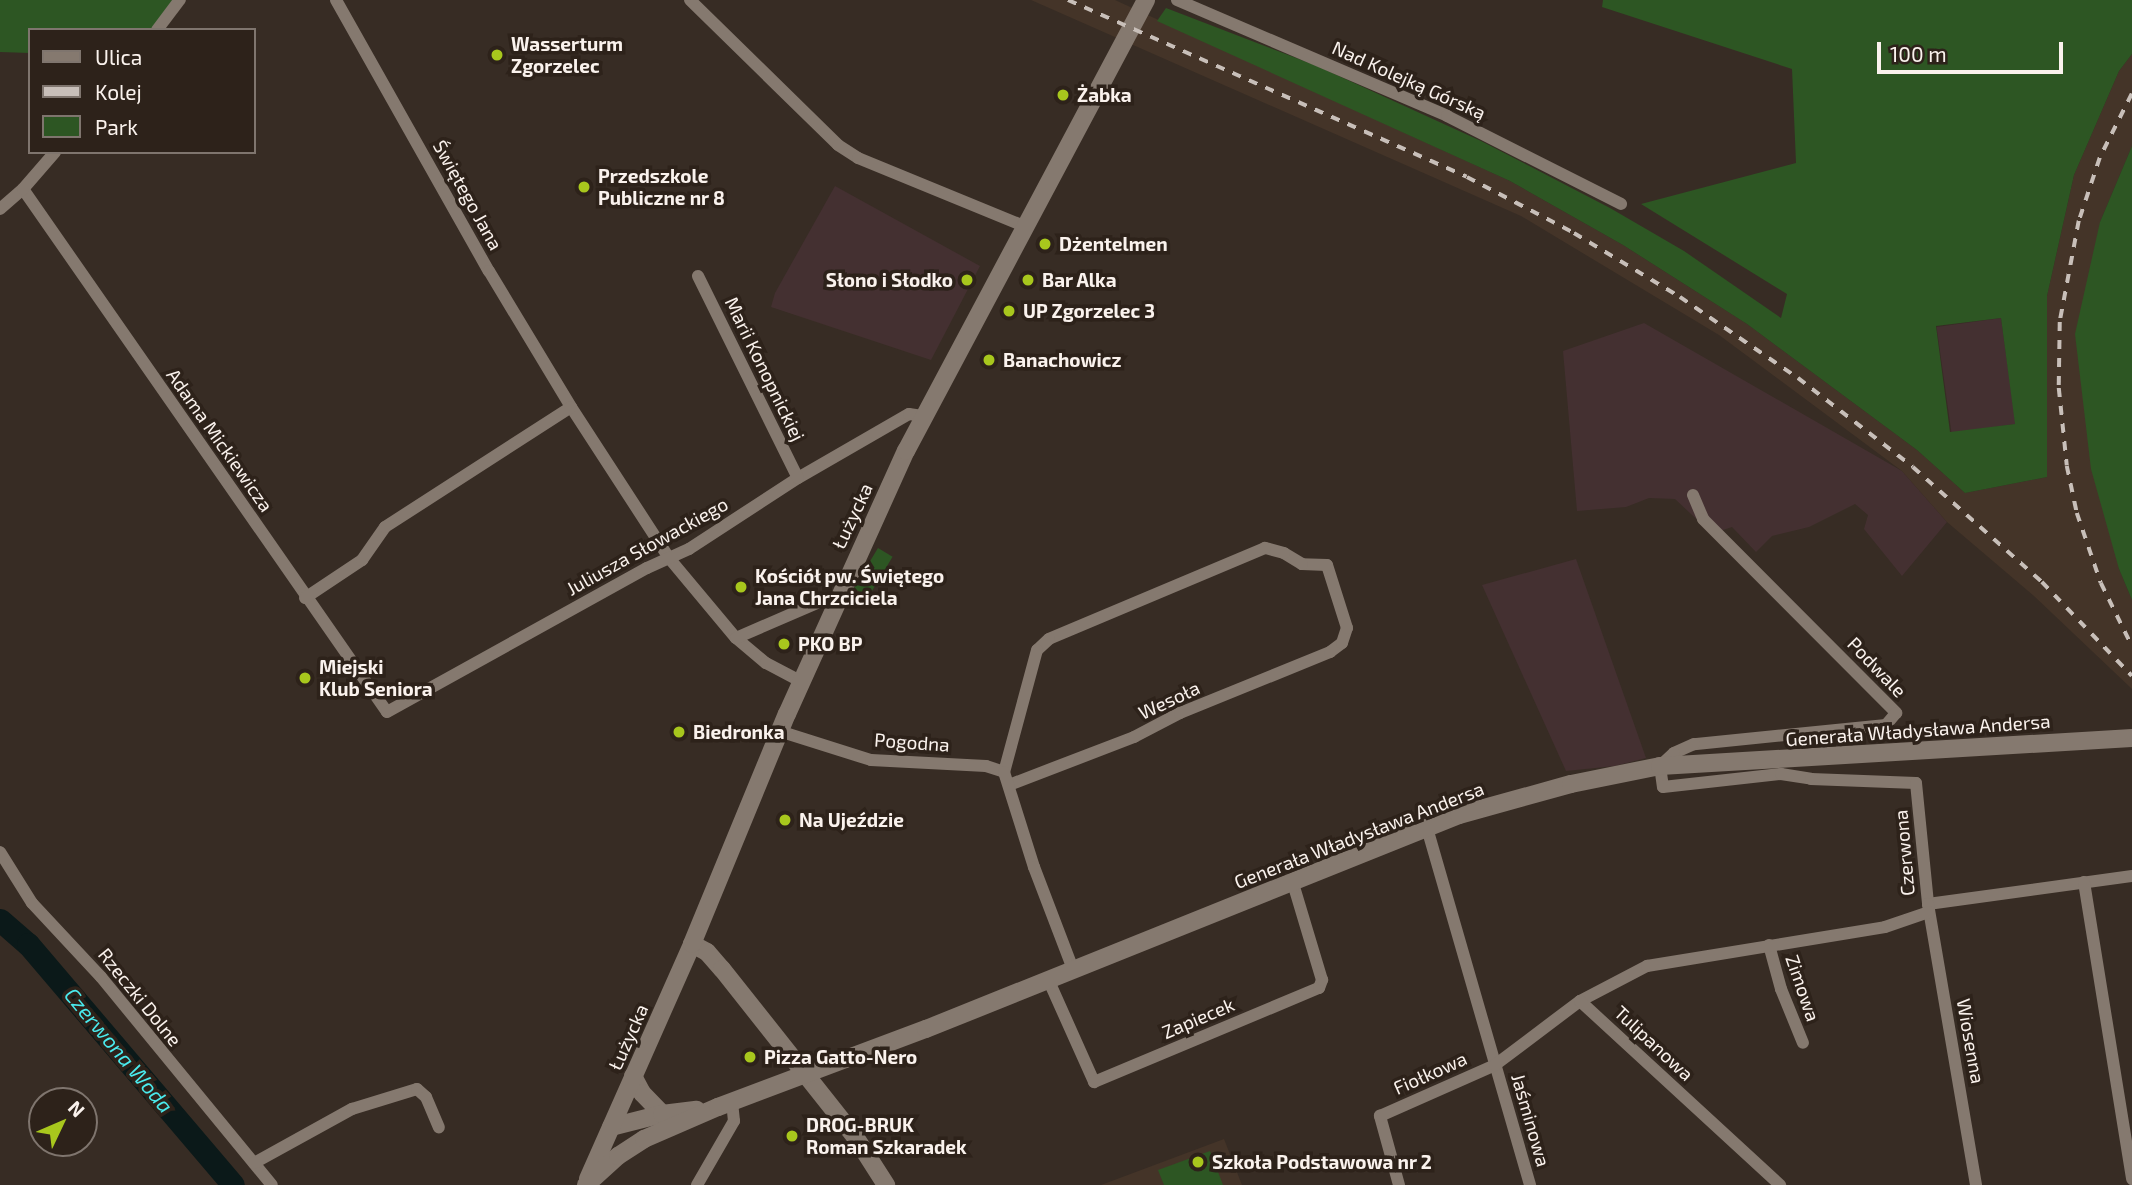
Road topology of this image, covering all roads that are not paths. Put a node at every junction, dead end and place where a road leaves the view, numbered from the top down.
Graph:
1 (180, 0) edge
2 (336, 0) edge
3 (690, 0) edge
4 (1146, 0) edge
5 (1177, 0) edge
6 (159, 28) edge
7 (53, 154) edge
8 (23, 189) junction
9 (1621, 204) dead end
10 (0, 209) edge
11 (1026, 227) junction
12 (698, 276) dead end
13 (571, 407) junction
14 (924, 416) junction
15 (799, 478) junction
16 (1693, 495) dead end
17 (669, 558) junction
18 (305, 598) junction
19 (835, 604) junction
20 (736, 638) junction
21 (802, 682) junction
22 (387, 712) joint
23 (779, 731) junction
24 (2132, 738) edge
25 (1660, 766) junction
26 (1004, 772) junction
27 (1009, 785) junction
28 (1427, 828) junction
29 (0, 852) edge
30 (2132, 876) edge
31 (1292, 880) junction
32 (2084, 883) junction
33 (1928, 908) junction
34 (692, 944) junction
35 (1769, 945) junction
36 (1073, 969) junction
37 (1048, 979) junction
38 (1580, 1001) junction
39 (1803, 1043) dead end
40 (1496, 1065) junction
41 (633, 1076) junction
42 (806, 1076) junction
43 (725, 1105) junction
44 (662, 1114) junction
45 (611, 1127) junction
46 (439, 1128) dead end
47 (650, 1137) junction
48 (254, 1163) junction
49 (2132, 1179) edge
50 (272, 1185) edge
51 (586, 1185) edge
52 (697, 1185) edge
53 (886, 1185) edge
54 (1399, 1185) edge
55 (1530, 1185) edge
56 (1780, 1185) edge
57 (1976, 1185) edge

1 - 6 street
2 - 13 street, Świętego Jana
3 - 11 street
4 - 11 street, Łużycka
5 - 9 street, Nad Kolejką Górską
7 - 8 street
8 - 10 street
8 - 18 street, Adama Mickiewicza
11 - 14 street, Łużycka
12 - 15 street, Marii Konopnickiej
13 - 17 street, Świętego Jana
13 - 18 street
14 - 15 street, Juliusza Słowackiego
14 - 19 street, Łużycka
15 - 17 street, Juliusza Słowackiego
16 - 25 street, Podwale
17 - 20 street, Świętego Jana
17 - 22 street, Juliusza Słowackiego
18 - 22 street, Adama Mickiewicza
19 - 20 street
19 - 21 street, Łużycka
20 - 21 street, Świętego Jana
21 - 23 street, Łużycka
23 - 26 street, Pogodna
23 - 34 street, Łużycka
24 - 25 street, Generała Władysława Andersa
25 - 28 street, Generała Władysława Andersa
25 - 33 street, Czerwona
26 - 27 street
26 - 27 street, Wesoła
27 - 36 street
28 - 31 street, Generała Władysława Andersa
28 - 40 street, Jaśminowa
29 - 48 street, Rzeczki Dolne
30 - 32 street, Czerwona
31 - 36 street, Generała Władysława Andersa
31 - 37 street, Zapiecek
32 - 33 street, Czerwona
32 - 49 street
33 - 35 street
33 - 57 street, Wiosenna
34 - 41 street, Łużycka
34 - 42 street
35 - 38 street
35 - 39 street, Zimowa
36 - 37 street, Generała Władysława Andersa
37 - 42 street, Generała Władysława Andersa
38 - 40 street
38 - 56 street, Tulipanowa
40 - 54 street, Fiołkowa
40 - 55 street, Jaśminowa
41 - 44 street
41 - 45 street, Łużycka
42 - 43 street, Generała Władysława Andersa
42 - 53 street
43 - 44 street, Generała Władysława Andersa
43 - 47 street, Generała Władysława Andersa
43 - 52 street
44 - 45 street, Generała Władysława Andersa
45 - 47 street
45 - 51 street, Łużycka
46 - 48 street
47 - 51 street, Generała Władysława Andersa
48 - 50 street, Rzeczki Dolne

